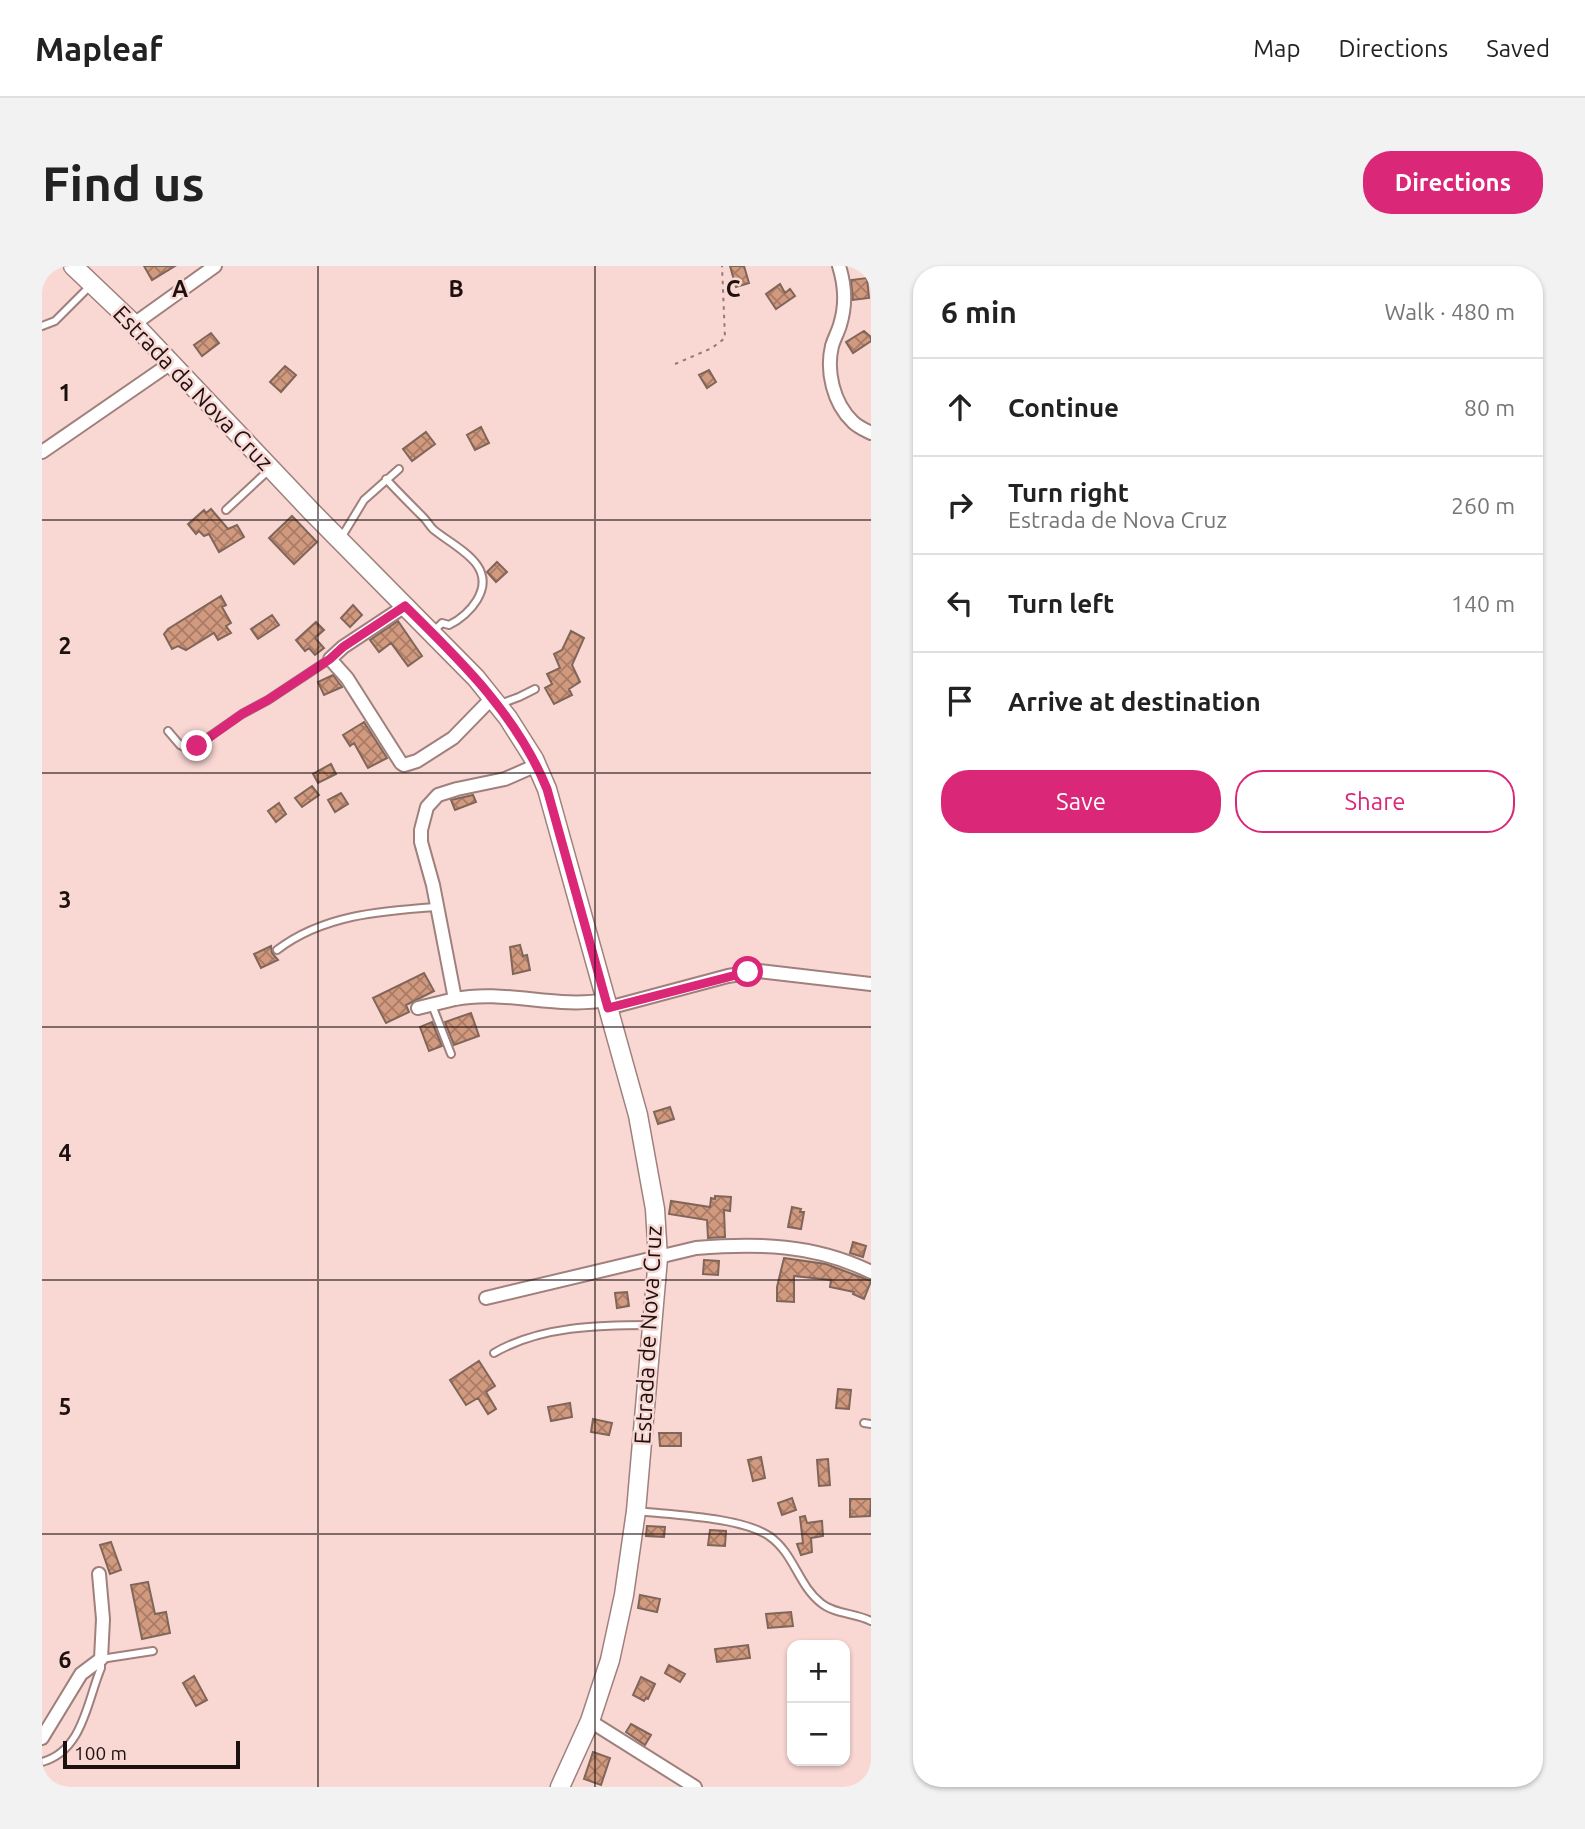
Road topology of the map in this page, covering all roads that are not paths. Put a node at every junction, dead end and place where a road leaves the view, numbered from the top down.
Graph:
1 (73, 266) edge
2 (215, 266) edge
3 (839, 266) edge
4 (92, 284) junction
5 (134, 324) junction
6 (42, 326) edge
7 (172, 363) junction
8 (871, 433) edge
9 (42, 452) edge
10 (271, 468) junction
11 (398, 469) dead end
12 (386, 478) junction
13 (226, 509) dead end
14 (312, 511) joint
15 (339, 539) junction
16 (405, 606) junction
17 (432, 633) junction
18 (330, 659) junction
19 (535, 689) dead end
20 (495, 701) junction
21 (168, 731) dead end
22 (537, 765) junction
23 (436, 907) junction
24 (277, 950) dead end
25 (871, 984) edge
26 (455, 999) junction
27 (607, 1004) junction
28 (432, 1005) junction
29 (418, 1008) dead end
30 (451, 1054) dead end
31 (657, 1258) junction
32 (871, 1272) edge
33 (486, 1297) dead end
34 (653, 1325) junction
35 (494, 1353) dead end
36 (636, 1511) junction
37 (99, 1574) dead end
38 (871, 1621) edge
39 (153, 1651) dead end
40 (102, 1659) junction
41 (590, 1721) junction
42 (42, 1738) edge
43 (42, 1762) edge
44 (561, 1787) edge
45 (695, 1787) edge

1 - 4 main road, Estrada da Nova Cruz
2 - 5 street
3 - 8 street
4 - 5 main road, Estrada da Nova Cruz
4 - 6 lane
5 - 7 main road, Estrada da Nova Cruz
7 - 9 street
7 - 10 main road, Estrada da Nova Cruz
10 - 13 lane
10 - 14 main road, Estrada da Nova Cruz
11 - 12 lane
12 - 15 lane
12 - 17 lane
14 - 15 main road, Estrada de Nova Cruz
15 - 16 main road, Estrada de Nova Cruz
16 - 17 main road, Estrada de Nova Cruz
16 - 18 street
17 - 20 main road, Estrada de Nova Cruz
18 - 20 street
18 - 21 lane
19 - 20 lane
20 - 22 main road, Estrada de Nova Cruz
22 - 23 street
22 - 27 main road, Estrada de Nova Cruz
23 - 24 lane
23 - 26 street
25 - 27 street
26 - 27 street
26 - 28 street
27 - 31 main road, Estrada de Nova Cruz
28 - 29 street
28 - 30 lane
31 - 32 street
31 - 33 street
31 - 34 main road, Estrada de Nova Cruz
34 - 35 lane
34 - 36 main road, Estrada de Nova Cruz
36 - 38 lane
36 - 41 main road, Estrada de Nova Cruz
37 - 40 street
39 - 40 lane
40 - 42 street
40 - 43 lane
41 - 44 main road, Estrada de Nova Cruz
41 - 45 street

